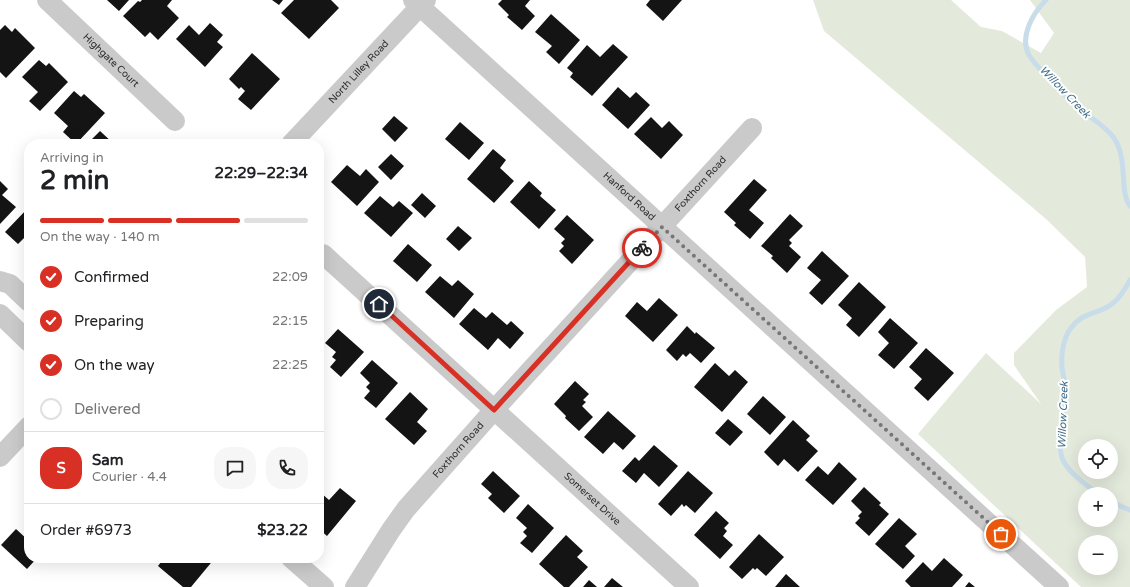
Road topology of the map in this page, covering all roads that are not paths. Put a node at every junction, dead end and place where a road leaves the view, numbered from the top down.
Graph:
1 (47, 0) edge
2 (420, 2) edge
3 (175, 121) dead end
4 (752, 128) dead end
5 (296, 139) edge
6 (662, 227) junction
7 (324, 255) edge
8 (0, 281) edge
9 (24, 297) edge
10 (0, 314) edge
11 (24, 337) edge
12 (494, 410) junction
13 (24, 431) edge
14 (0, 457) edge
15 (296, 563) edge
16 (324, 587) edge
17 (354, 587) edge
18 (689, 587) edge
19 (1059, 587) edge

1 - 3 street, Highgate Court
2 - 5 street, North Lilley Road
2 - 6 street, Hanford Road
4 - 6 street, Foxthorn Road
6 - 12 street, Foxthorn Road
6 - 19 street, Hanford Road
7 - 12 street, Somerset Drive
8 - 9 street
10 - 11 street
12 - 17 street, Foxthorn Road
12 - 18 street, Somerset Drive
13 - 14 street
15 - 16 street

